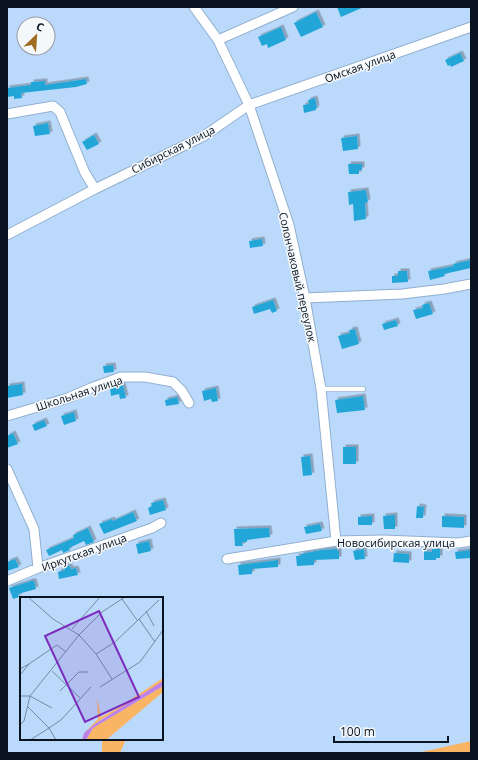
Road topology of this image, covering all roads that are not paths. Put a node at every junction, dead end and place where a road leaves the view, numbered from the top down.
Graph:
1 (194, 7) edge
2 (293, 7) edge
3 (471, 27) edge
4 (218, 40) junction
5 (249, 105) junction
6 (7, 114) edge
7 (95, 189) junction
8 (7, 236) edge
9 (471, 284) edge
10 (305, 298) junction
11 (321, 389) junction
12 (363, 389) dead end
13 (190, 403) dead end
14 (7, 416) edge
15 (7, 470) edge
16 (161, 523) dead end
17 (336, 541) junction
18 (471, 541) edge
19 (227, 560) dead end
20 (38, 568) junction
21 (7, 581) edge

1 - 4 street, Солончаковый переулок
2 - 4 street
3 - 5 street, Омская улица
4 - 5 street, Солончаковый переулок
5 - 7 street, Сибирская улица
5 - 10 street, Солончаковый переулок
6 - 7 street
7 - 8 street, Сибирская улица
9 - 10 street
10 - 11 street, Солончаковый переулок
11 - 12 lane
11 - 17 street, Солончаковый переулок
13 - 14 street, Школьная улица
15 - 20 street
16 - 20 street, Иркутская улица
17 - 18 street, Новосибирская улица
17 - 19 street, Новосибирская улица
20 - 21 street, Иркутская улица

